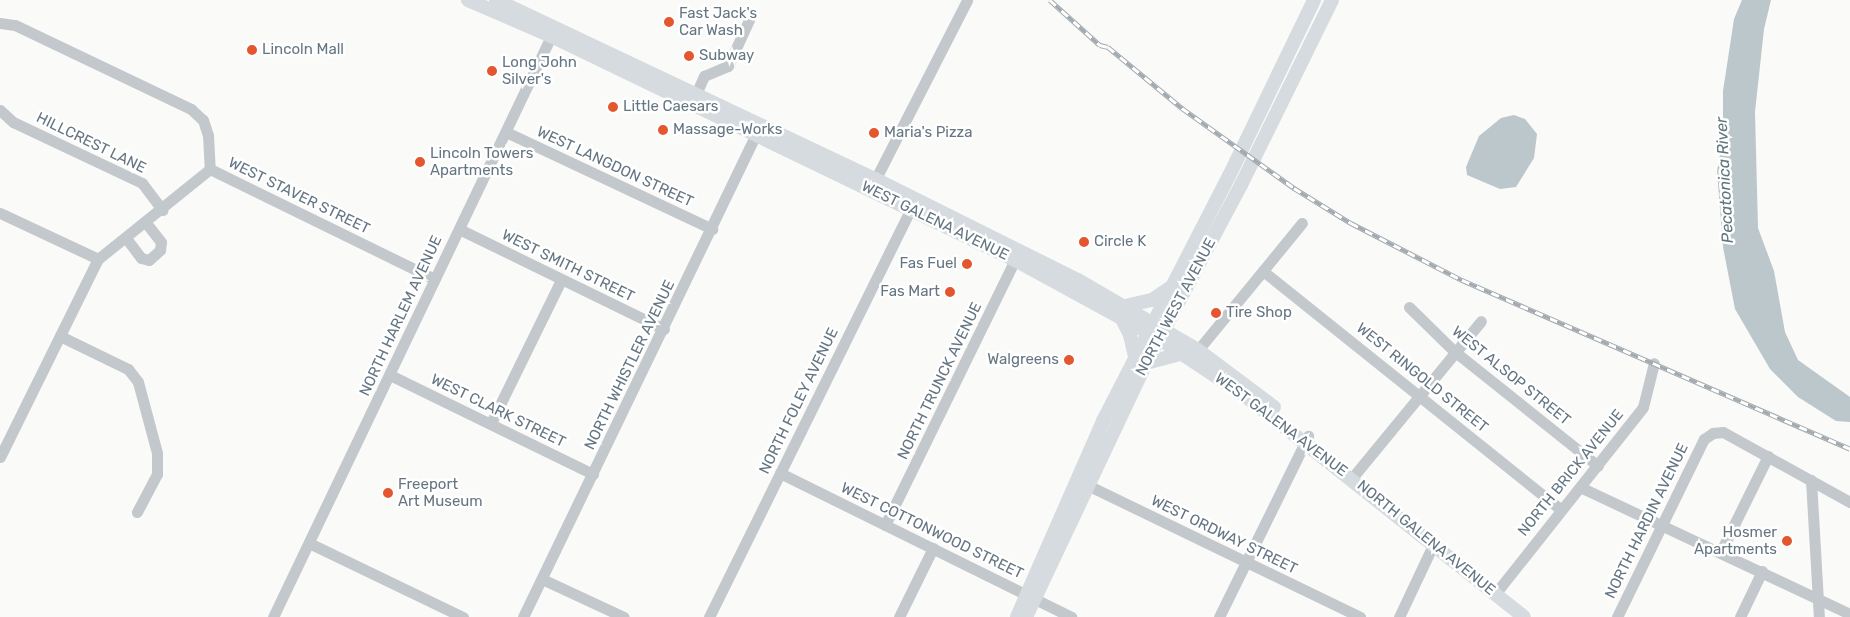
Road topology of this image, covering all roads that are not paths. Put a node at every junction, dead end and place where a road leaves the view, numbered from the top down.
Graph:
1 (468, 0) edge
2 (496, 0) edge
3 (967, 0) edge
4 (1314, 0) edge
5 (1332, 0) edge
6 (750, 20) dead end
7 (0, 23) edge
8 (553, 31) junction
9 (696, 94) junction
10 (0, 110) edge
11 (758, 130) junction
12 (506, 132) junction
13 (210, 169) junction
14 (872, 184) junction
15 (913, 204) junction
16 (162, 210) junction
17 (0, 213) edge
18 (146, 223) junction
19 (1302, 223) dead end
20 (459, 229) junction
21 (712, 229) junction
22 (126, 238) junction
23 (1018, 255) junction
24 (98, 259) junction
25 (1263, 271) junction
26 (435, 279) junction
27 (561, 280) junction
28 (1172, 287) junction
29 (1176, 306) junction
30 (1409, 307) dead end
31 (1123, 311) junction
32 (1481, 321) dead end
33 (664, 329) junction
34 (1156, 330) junction
35 (60, 336) junction
36 (1184, 347) junction
37 (1198, 350) junction
38 (1454, 351) junction
39 (1141, 360) junction
40 (1654, 363) dead end
41 (390, 375) junction
42 (1418, 394) junction
43 (491, 422) junction
44 (1306, 440) junction
45 (1768, 456) junction
46 (0, 457) edge
47 (1598, 466) junction
48 (780, 473) junction
49 (593, 474) junction
50 (1352, 478) junction
51 (1811, 480) junction
52 (1081, 482) junction
53 (1580, 487) junction
54 (1850, 502) edge
55 (1561, 510) junction
56 (137, 512) dead end
57 (1662, 523) junction
58 (886, 525) junction
59 (309, 543) junction
60 (1433, 545) junction
61 (932, 548) junction
62 (1721, 552) junction
63 (1246, 562) junction
64 (1762, 571) junction
65 (542, 579) junction
66 (1495, 594) junction
67 (1031, 597) junction
68 (1818, 599) junction
69 (1850, 614) edge
70 (1517, 615) edge
71 (273, 617) edge
72 (463, 617) edge
73 (523, 617) edge
74 (624, 617) edge
75 (709, 617) edge
76 (899, 617) edge
77 (1017, 617) edge
78 (1026, 617) edge
79 (1071, 617) edge
80 (1219, 617) edge
81 (1360, 617) edge
82 (1399, 617) edge
83 (1617, 617) edge
84 (1740, 617) edge
85 (1819, 617) edge

1 - 8 main road, WEST GALENA AVENUE
2 - 8 main road, WEST GALENA AVENUE
3 - 14 street
4 - 28 main road, NORTH WEST AVENUE
5 - 29 main road, NORTH WEST AVENUE
6 - 9 street
7 - 13 street, WEST STAVER STREET
8 - 9 main road, WEST GALENA AVENUE
8 - 11 main road, WEST GALENA AVENUE
8 - 12 street, NORTH HARLEM AVENUE
9 - 11 main road, WEST GALENA AVENUE
10 - 16 street, HILLCREST LANE
11 - 14 main road, WEST GALENA AVENUE
11 - 21 street, NORTH WHISTLER AVENUE
12 - 20 street, NORTH HARLEM AVENUE
12 - 21 street, WEST LANGDON STREET
13 - 16 street
13 - 26 street, WEST STAVER STREET
14 - 15 main road, WEST GALENA AVENUE
15 - 23 main road, WEST GALENA AVENUE
15 - 48 street, NORTH FOLEY AVENUE
16 - 18 street
17 - 24 street
18 - 22 street
18 - 22 street
19 - 25 street
20 - 26 street, NORTH HARLEM AVENUE
20 - 27 street, WEST SMITH STREET
21 - 33 street, NORTH WHISTLER AVENUE
22 - 24 street
23 - 31 main road, WEST GALENA AVENUE
23 - 58 street, NORTH TRUNCK AVENUE
24 - 35 street
25 - 37 street
25 - 42 street, WEST RINGOLD STREET
26 - 41 street, NORTH HARLEM AVENUE
27 - 33 street, WEST SMITH STREET
27 - 43 street
28 - 31 main road
28 - 34 main road, NORTH WEST AVENUE
29 - 34 main road, NORTH WEST AVENUE
29 - 36 main road
30 - 38 street, WEST ALSOP STREET
31 - 34 main road, WEST GALENA AVENUE
31 - 39 main road
32 - 38 street
33 - 49 street, NORTH WHISTLER AVENUE
34 - 36 main road, WEST GALENA AVENUE
34 - 39 main road, NORTH WEST AVENUE
35 - 46 street
35 - 56 street
36 - 37 main road, WEST GALENA AVENUE
36 - 39 main road
36 - 44 main road, WEST GALENA AVENUE
37 - 44 main road, WEST GALENA AVENUE
38 - 42 street
38 - 47 street, WEST ALSOP STREET
39 - 52 main road, NORTH WEST AVENUE
40 - 47 street, NORTH BRICK AVENUE
41 - 43 street, WEST CLARK STREET
41 - 59 street, NORTH HARLEM AVENUE
42 - 50 street
42 - 55 street, WEST RINGOLD STREET
43 - 49 street, WEST CLARK STREET
44 - 50 main road, WEST GALENA AVENUE
44 - 63 street
45 - 51 street
45 - 57 street, NORTH HARDIN AVENUE
45 - 62 street
47 - 53 street, NORTH BRICK AVENUE
48 - 58 street, WEST COTTONWOOD STREET
48 - 75 street, NORTH FOLEY AVENUE
49 - 65 street, NORTH WHISTLER AVENUE
50 - 60 main road, NORTH GALENA AVENUE
51 - 54 street
51 - 68 street
52 - 63 street, WEST ORDWAY STREET
52 - 67 main road, NORTH WEST AVENUE
53 - 55 street, NORTH BRICK AVENUE
53 - 57 street
55 - 66 street, NORTH BRICK AVENUE
57 - 62 street
57 - 83 street, NORTH HARDIN AVENUE
58 - 61 street, WEST COTTONWOOD STREET
59 - 71 street, NORTH HARLEM AVENUE
59 - 72 street
60 - 66 main road, NORTH GALENA AVENUE
60 - 82 street
61 - 67 street, WEST COTTONWOOD STREET
61 - 76 street
62 - 64 street
63 - 80 street
63 - 81 street, WEST ORDWAY STREET
64 - 68 street
64 - 84 street
65 - 73 street, NORTH WHISTLER AVENUE
65 - 74 street
66 - 70 main road, NORTH GALENA AVENUE
67 - 77 main road, NORTH WEST AVENUE
67 - 78 main road, NORTH WEST AVENUE
67 - 79 street, WEST COTTONWOOD STREET
68 - 69 street
68 - 85 street

